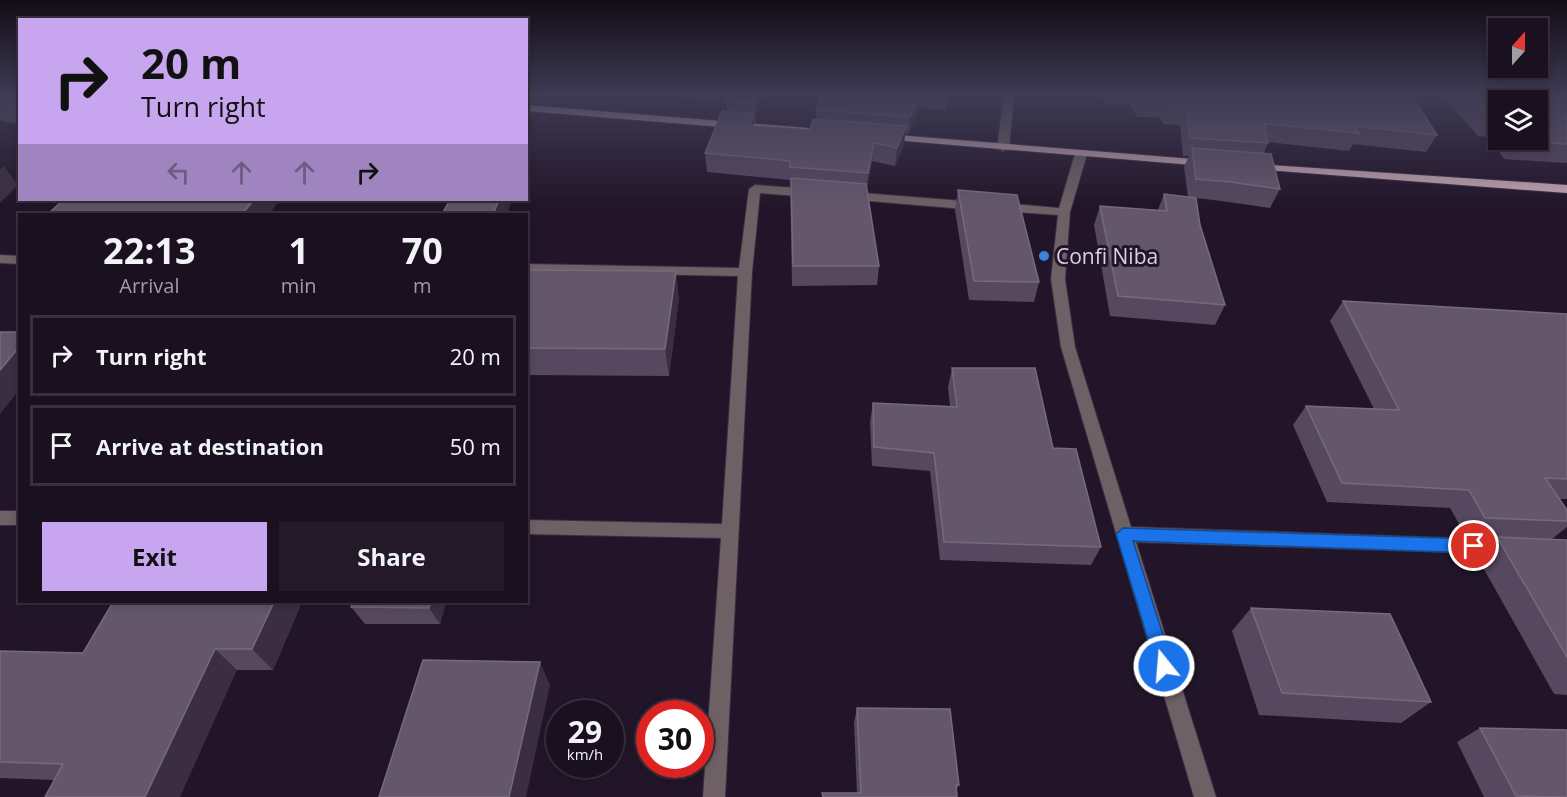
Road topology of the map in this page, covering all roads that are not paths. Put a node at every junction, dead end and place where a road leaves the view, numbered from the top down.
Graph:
1 (1005, 132) edge
2 (873, 136) edge
3 (1003, 148) junction
4 (1081, 154) junction
5 (1212, 164) edge
6 (1247, 166) edge
7 (1567, 189) edge
8 (1064, 212) junction
9 (0, 259) edge
10 (18, 260) edge
11 (528, 268) edge
12 (745, 272) junction
13 (0, 518) edge
14 (18, 518) edge
15 (528, 527) edge
16 (730, 531) junction
17 (1123, 534) junction
18 (1519, 548) edge
19 (714, 797) edge
20 (1205, 797) edge

1 - 3 street
2 - 3 main road
3 - 4 main road
4 - 5 main road
4 - 8 street
6 - 7 main road
8 - 12 street
8 - 17 street
9 - 10 street
11 - 12 street
12 - 16 street
13 - 14 street
15 - 16 street
16 - 19 street
17 - 18 street
17 - 20 street

